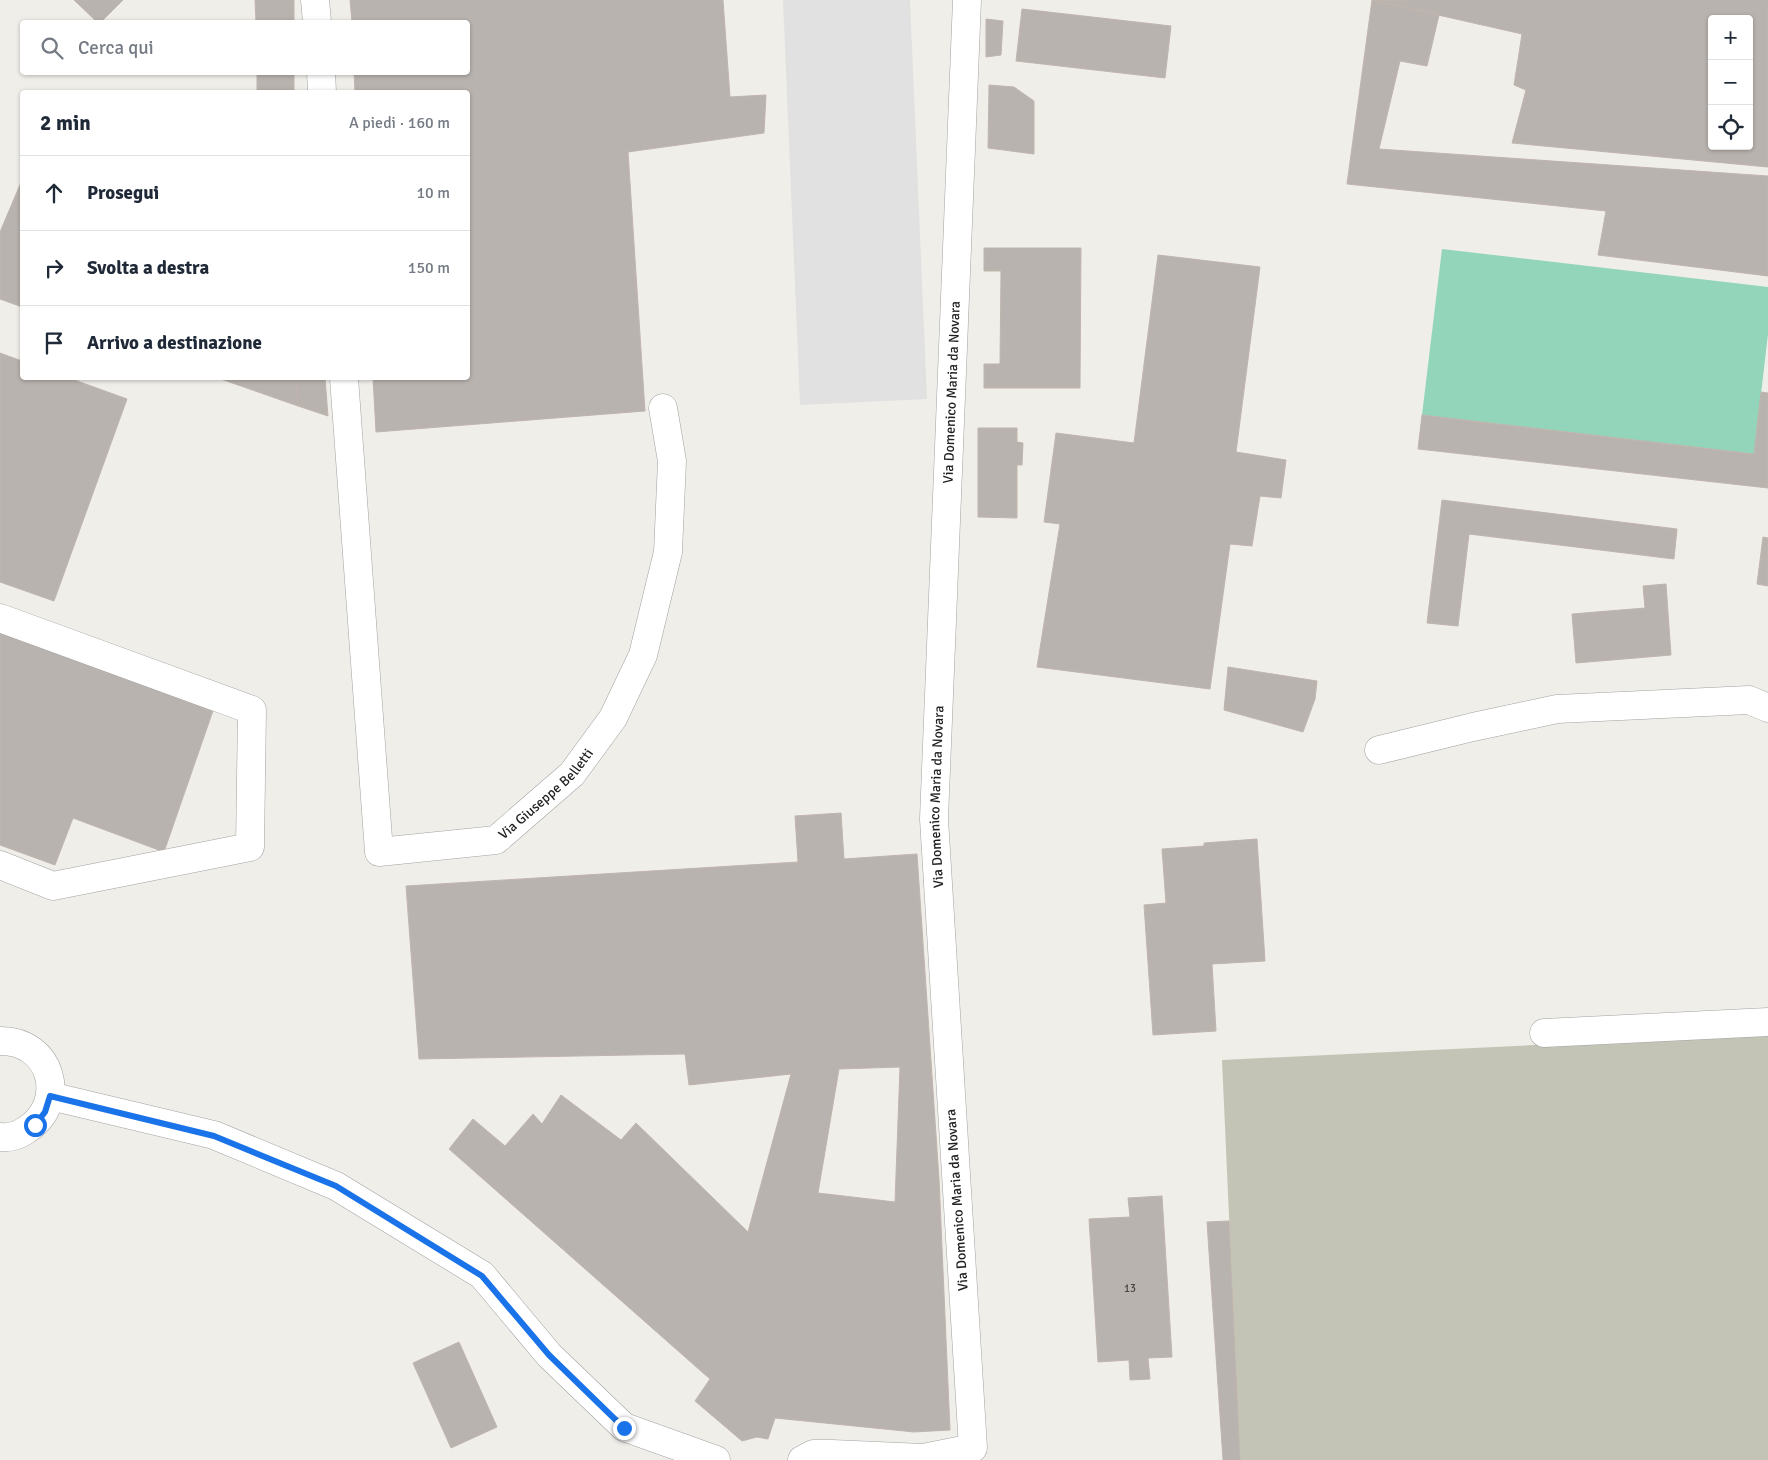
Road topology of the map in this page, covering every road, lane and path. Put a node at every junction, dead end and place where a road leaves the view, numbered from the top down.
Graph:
1 (316, 0) edge
2 (967, 0) edge
3 (317, 20) edge
4 (321, 75) edge
5 (322, 90) edge
6 (344, 380) edge
7 (663, 408) dead end
8 (0, 618) edge
9 (1768, 708) edge
10 (1379, 750) dead end
11 (0, 865) edge
12 (1768, 1022) edge
13 (1544, 1033) dead end
14 (0, 1041) edge
15 (50, 1096) junction
16 (0, 1136) edge
17 (716, 1460) edge
18 (802, 1460) edge

1 - 3 street
2 - 18 street, Via Domenico Maria da Novara
4 - 5 street
6 - 7 street, Via Giuseppe Belletti
8 - 11 street
9 - 10 street
12 - 13 street
14 - 15 street
15 - 16 street
15 - 17 street

